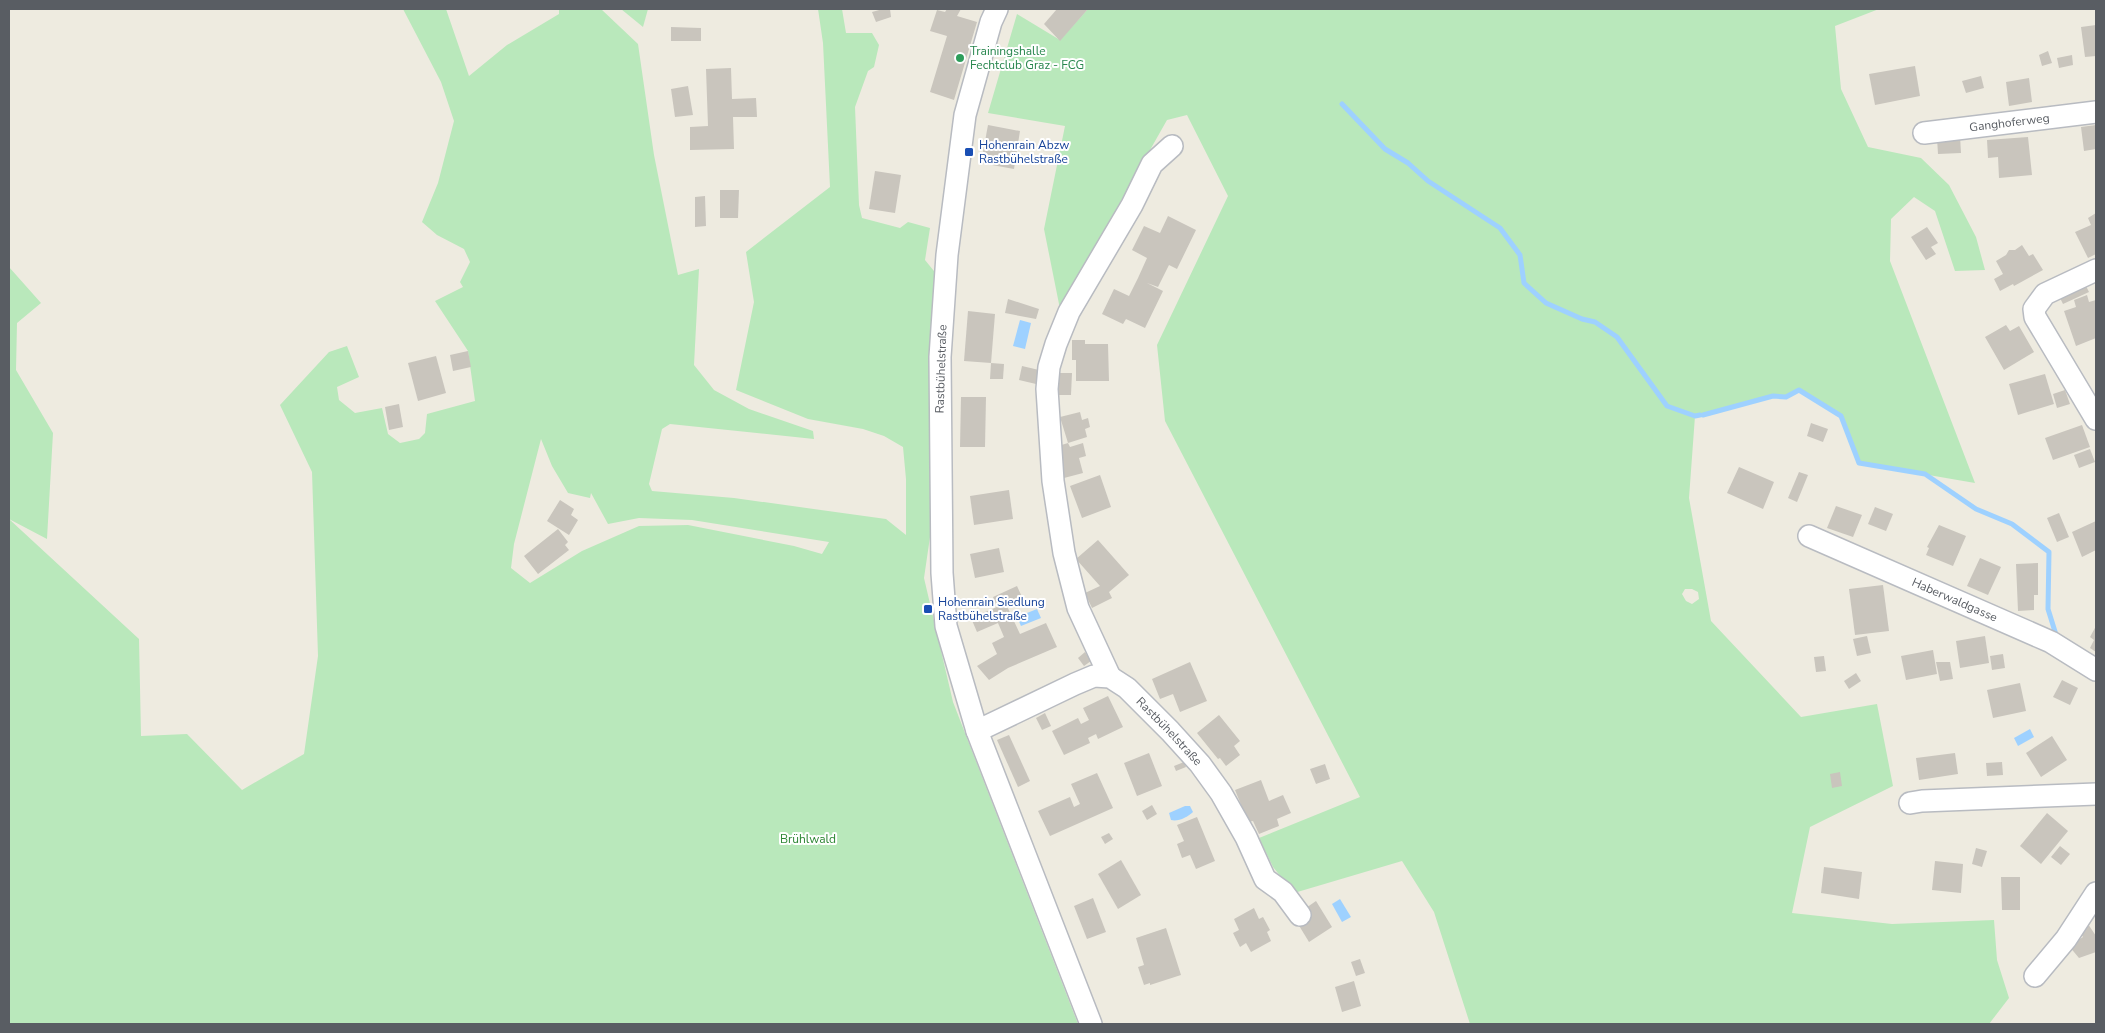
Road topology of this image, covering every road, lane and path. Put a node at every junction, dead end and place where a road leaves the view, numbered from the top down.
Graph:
1 (997, 9) edge
2 (2096, 112) edge
3 (1924, 132) dead end
4 (1172, 146) dead end
5 (2096, 270) edge
6 (2096, 419) edge
7 (1808, 536) dead end
8 (2096, 670) edge
9 (1110, 677) junction
10 (977, 731) junction
11 (2096, 794) edge
12 (1910, 803) dead end
13 (2096, 893) edge
14 (1300, 915) dead end
15 (2035, 976) dead end
16 (1090, 1024) edge

1 - 10 street, Rastbühelstraße
2 - 3 street, Ganghoferweg
4 - 9 street
5 - 6 street
7 - 8 street, Haberwaldgasse
9 - 10 street
9 - 14 street, Rastbühelstraße
10 - 16 street, Rastbühelstraße
11 - 12 street
13 - 15 street

